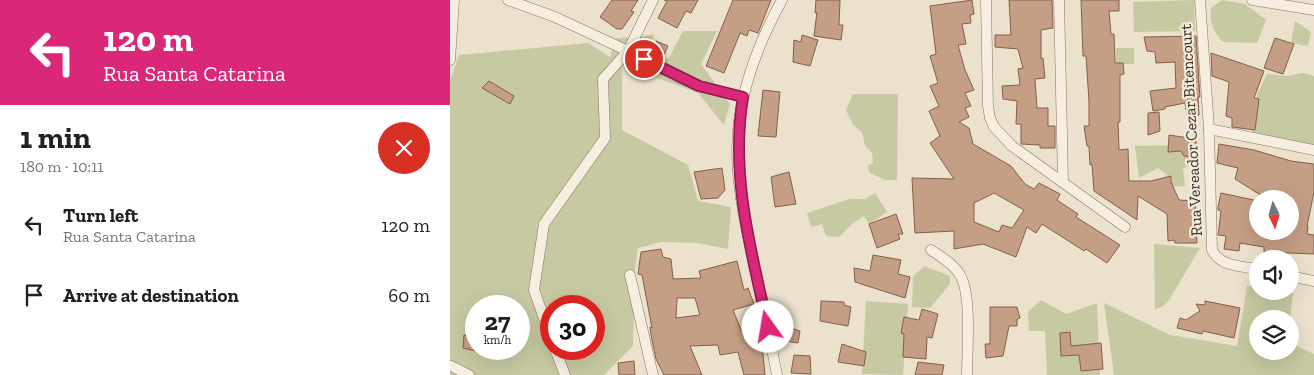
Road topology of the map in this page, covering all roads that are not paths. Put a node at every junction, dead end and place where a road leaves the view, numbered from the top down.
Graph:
1 (454, 0) edge
2 (508, 0) edge
3 (654, 0) edge
4 (782, 0) edge
5 (986, 0) edge
6 (1059, 0) edge
7 (1200, 0) edge
8 (1252, 0) edge
9 (1314, 10) edge
10 (628, 50) junction
11 (450, 60) edge
12 (743, 97) junction
13 (1209, 129) junction
14 (1314, 150) edge
15 (1063, 181) junction
16 (1125, 227) dead end
17 (931, 250) dead end
18 (1249, 268) edge
19 (630, 276) dead end
20 (1299, 278) edge
21 (1314, 281) edge
22 (540, 307) edge
23 (559, 360) edge
24 (452, 366) dead end
25 (469, 375) edge
26 (565, 375) edge
27 (653, 375) edge
28 (777, 375) edge
29 (967, 375) edge

1 - 11 street
2 - 10 street
3 - 10 street
4 - 12 street
5 - 15 street
6 - 15 street
7 - 13 street, Rua Vereador Cezar Bitencourt
8 - 9 street
10 - 12 street
10 - 22 street
12 - 28 street
13 - 14 street
13 - 18 street, Rua Vereador Cezar Bitencourt
15 - 16 street
17 - 29 street
19 - 27 street
20 - 21 street
23 - 26 street
24 - 25 street

